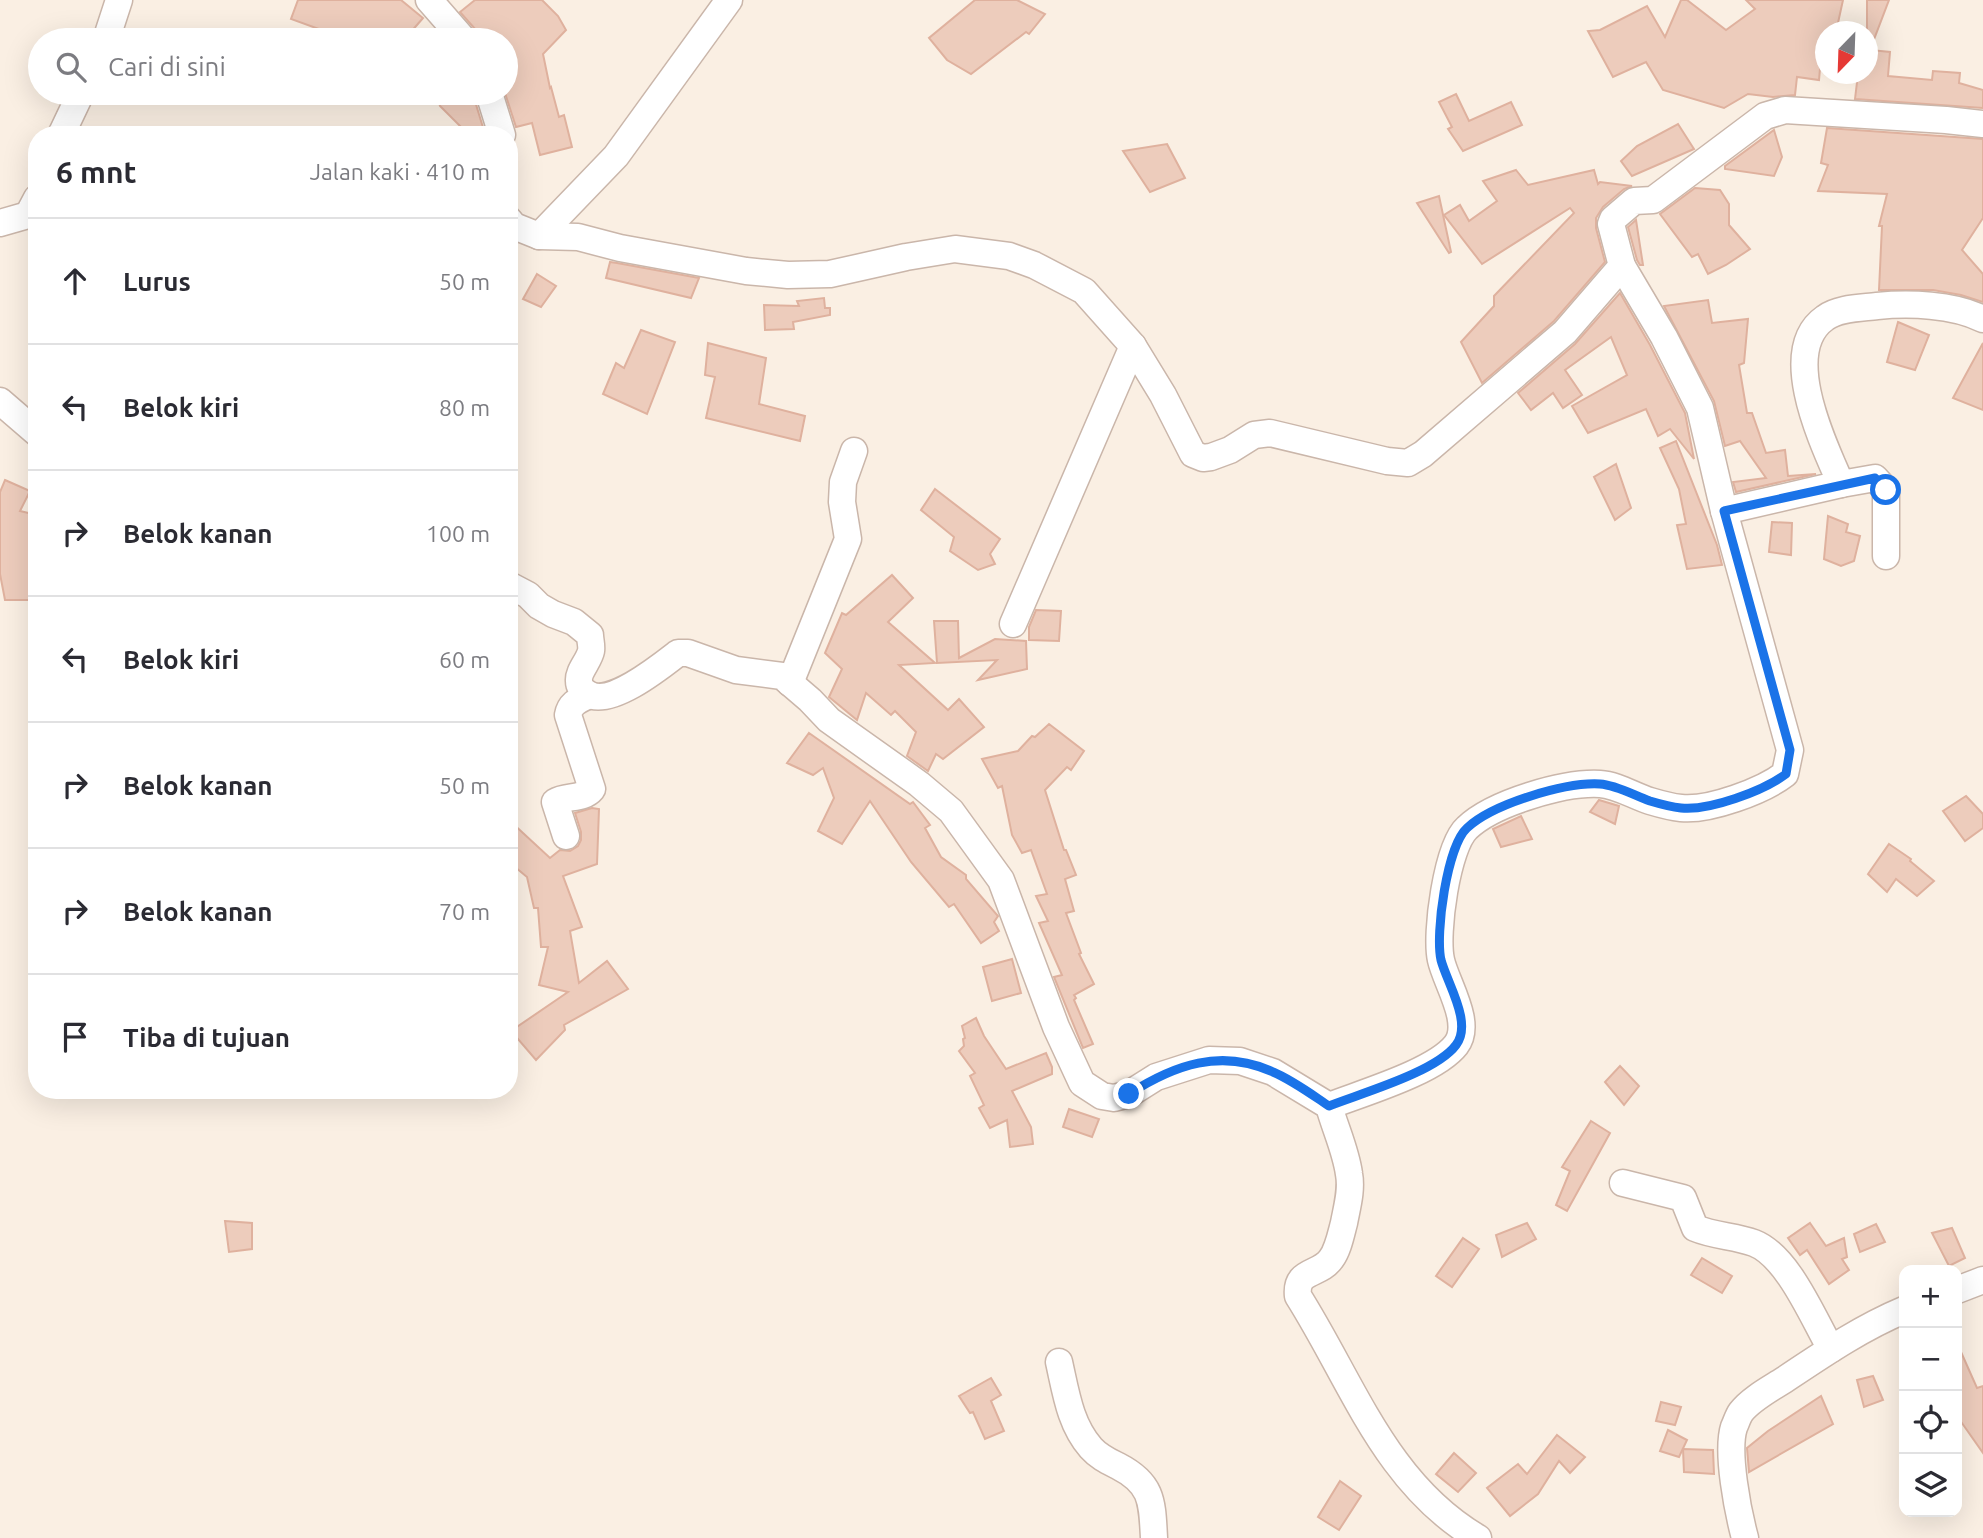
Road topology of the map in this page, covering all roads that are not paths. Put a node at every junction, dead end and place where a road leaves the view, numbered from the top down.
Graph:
1 (119, 0) edge
2 (429, 0) edge
3 (729, 0) edge
4 (110, 28) edge
5 (454, 28) edge
6 (75, 105) edge
7 (493, 105) edge
8 (1983, 124) edge
9 (65, 126) edge
10 (499, 126) edge
11 (28, 215) edge
12 (0, 223) edge
13 (518, 228) edge
14 (539, 236) junction
15 (1622, 266) junction
16 (1983, 319) edge
17 (1133, 346) junction
18 (0, 401) edge
19 (28, 425) edge
20 (854, 451) dead end
21 (1841, 484) junction
22 (1724, 511) junction
23 (1886, 556) dead end
24 (518, 590) edge
25 (1013, 624) dead end
26 (790, 683) junction
27 (589, 695) junction
28 (566, 836) dead end
29 (1329, 1106) junction
30 (1623, 1183) dead end
31 (1983, 1280) edge
32 (1962, 1288) edge
33 (1899, 1312) edge
34 (1831, 1349) junction
35 (1059, 1362) dead end
36 (1154, 1538) edge
37 (1478, 1538) edge
38 (1745, 1538) edge

1 - 4 street
2 - 5 street
3 - 14 street
6 - 9 street
7 - 10 street
8 - 15 street
11 - 12 street
13 - 14 street
14 - 17 street
15 - 17 street
15 - 22 street
16 - 21 street
17 - 25 street
18 - 19 street
20 - 26 street
21 - 22 street
21 - 23 street
22 - 29 street
24 - 27 street
26 - 27 street
26 - 29 street
27 - 28 street
29 - 37 street
30 - 34 street
31 - 32 street
33 - 34 street
34 - 38 street
35 - 36 street

